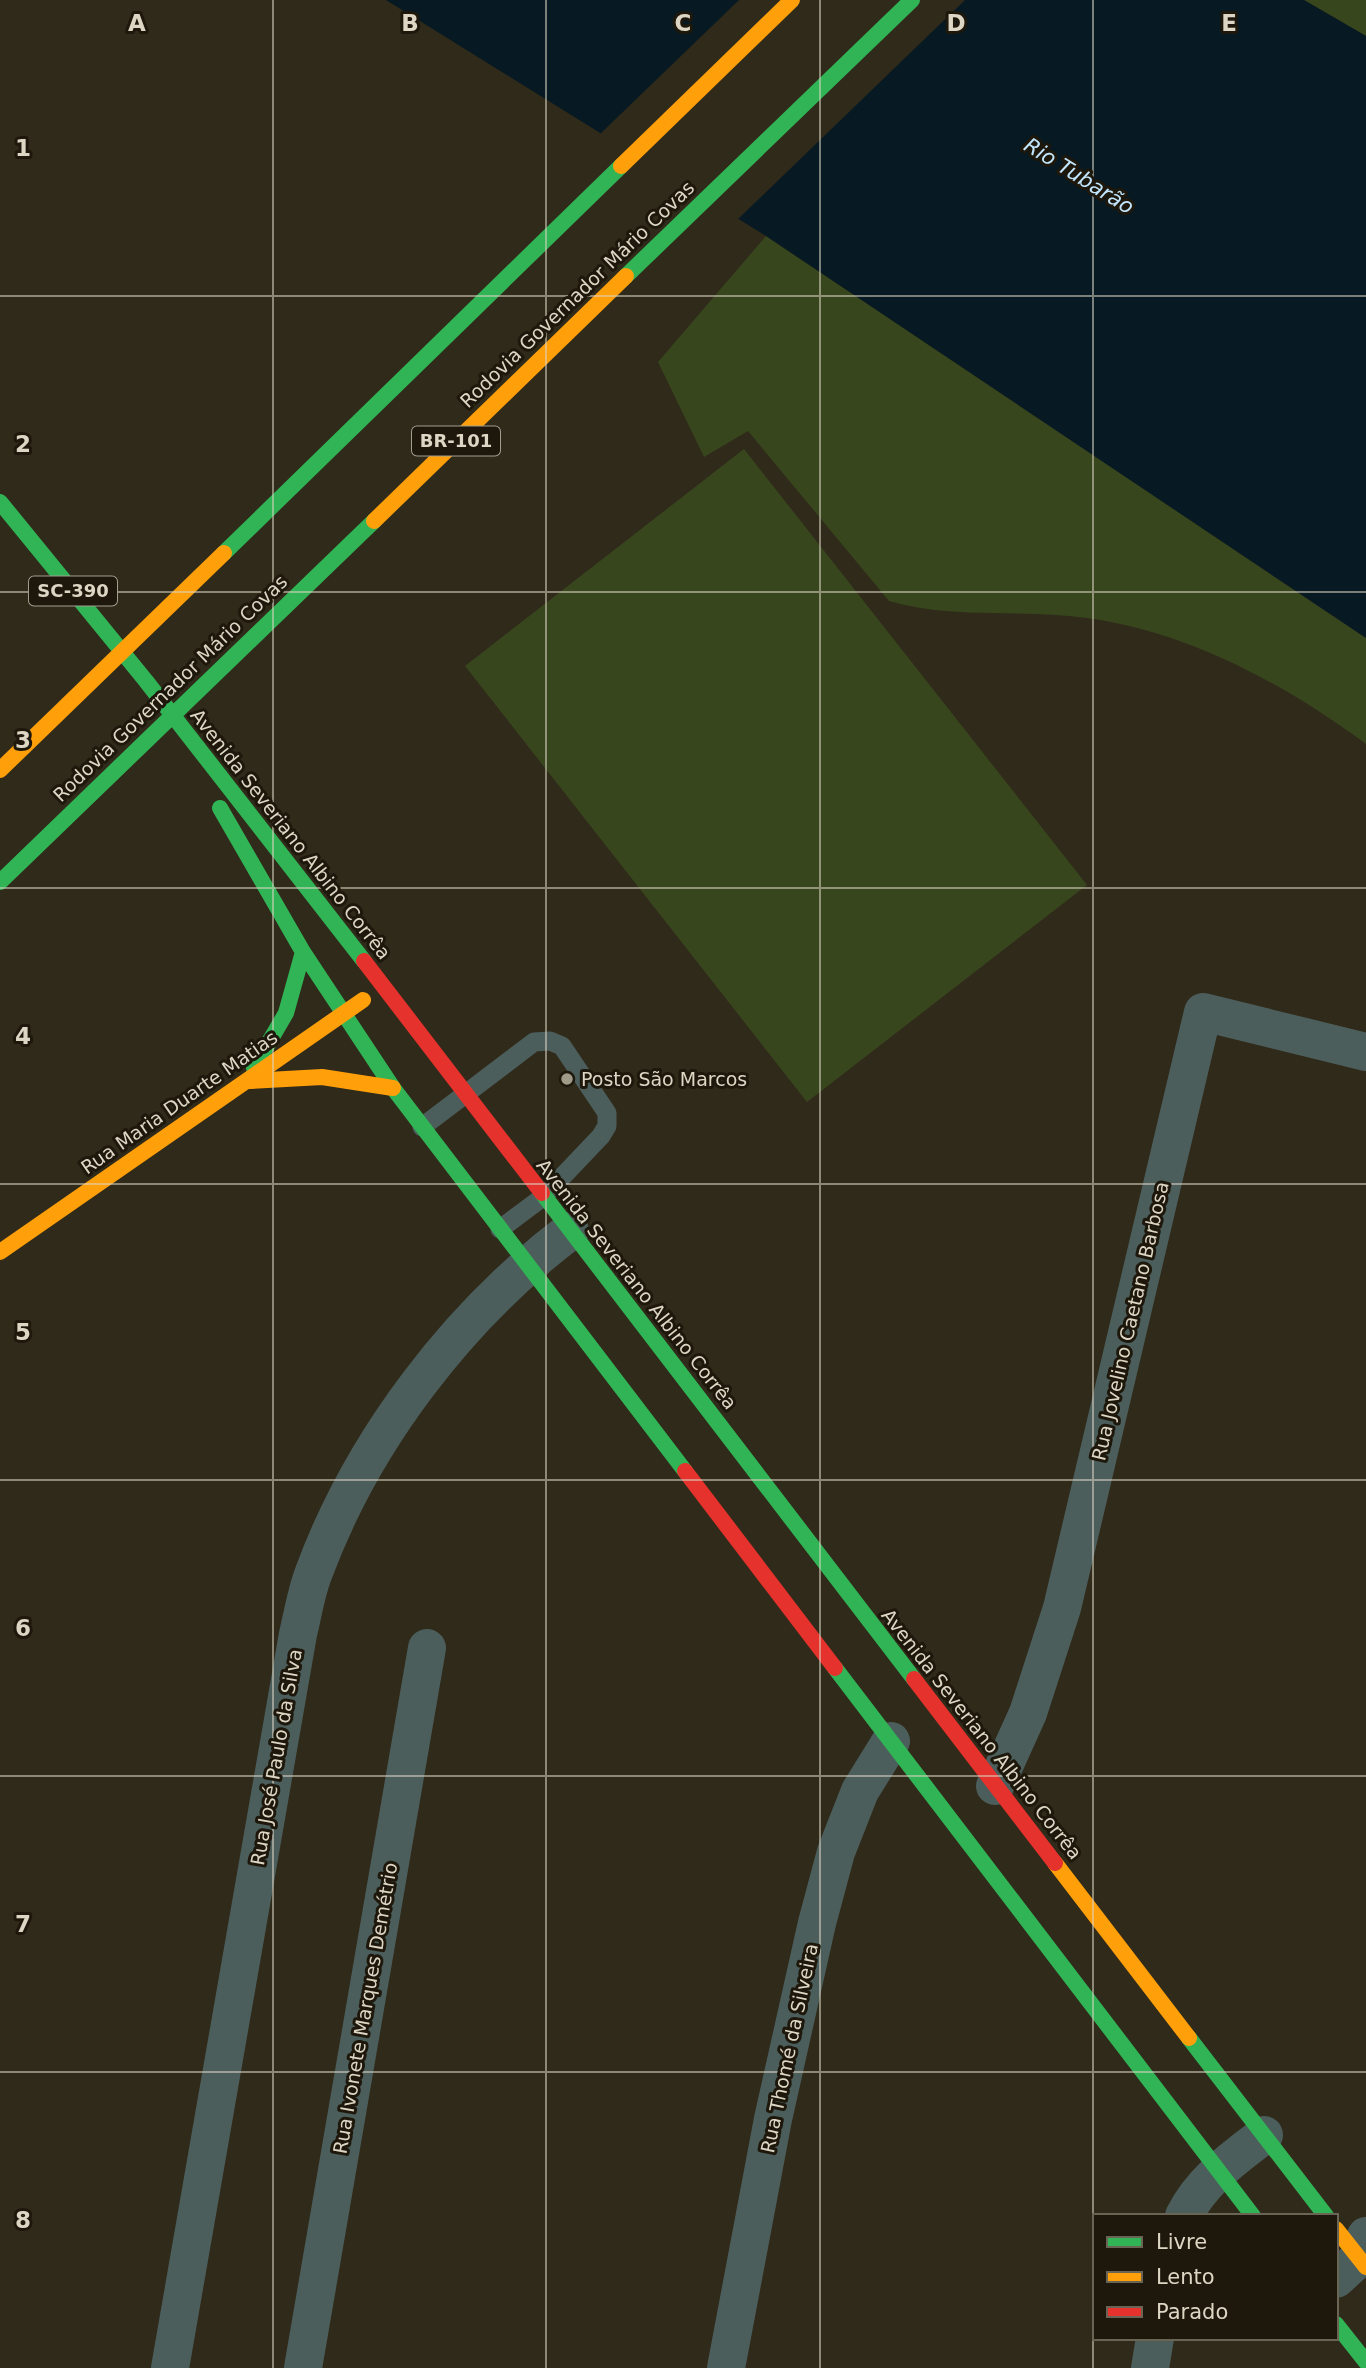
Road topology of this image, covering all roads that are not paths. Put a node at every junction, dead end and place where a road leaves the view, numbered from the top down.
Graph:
1 (792, 0) edge
2 (912, 0) edge
3 (0, 502) edge
4 (146, 681) junction
5 (0, 769) edge
6 (0, 882) edge
7 (303, 952) junction
8 (383, 986) junction
9 (342, 1016) junction
10 (1366, 1052) edge
11 (246, 1081) junction
12 (393, 1088) junction
13 (464, 1093) junction
14 (422, 1127) junction
15 (543, 1197) junction
16 (500, 1229) junction
17 (570, 1231) junction
18 (0, 1252) edge
19 (527, 1264) junction
20 (427, 1647) dead end
21 (891, 1741) junction
22 (926, 1756) dead end
23 (961, 1771) dead end
24 (995, 1786) junction
25 (1264, 2136) junction
26 (1218, 2170) junction
27 (1185, 2214) edge
28 (1251, 2214) edge
29 (1324, 2214) edge
30 (1338, 2326) edge
31 (1155, 2340) edge
32 (1366, 2362) edge
33 (170, 2368) edge
34 (303, 2368) edge
35 (726, 2368) edge
36 (1150, 2368) edge

1 - 5 main road, bridge
2 - 6 main road, Rodovia Governador Mário Covas / BR-101, bridge
3 - 4 main road, SC-390
4 - 7 main road, Avenida Severiano Albino Corrêa
4 - 8 main road, Avenida Severiano Albino Corrêa
7 - 9 main road, Avenida Severiano Albino Corrêa
7 - 11 main road
8 - 9 main road, Rua Maria Duarte Matias
8 - 13 main road, Avenida Severiano Albino Corrêa
9 - 11 main road, Rua Maria Duarte Matias
9 - 12 main road, Avenida Severiano Albino Corrêa
10 - 24 street, Rua Jovelino Caetano Barbosa
11 - 12 main road
11 - 18 main road, Rua Maria Duarte Matias
12 - 14 main road, Avenida Severiano Albino Corrêa
13 - 14 lane
13 - 15 main road, Avenida Severiano Albino Corrêa
13 - 15 lane
14 - 16 main road, Avenida Severiano Albino Corrêa
15 - 16 lane
15 - 17 main road, Avenida Severiano Albino Corrêa
16 - 19 main road, Avenida Severiano Albino Corrêa
17 - 19 street, Rua José Paulo da Silva
17 - 24 main road, Avenida Severiano Albino Corrêa
19 - 21 main road, Avenida Severiano Albino Corrêa
19 - 33 street, Rua José Paulo da Silva
20 - 34 street, Rua Ivonete Marques Demétrio
21 - 22 main road
21 - 26 main road, Avenida Severiano Albino Corrêa
21 - 35 street, Rua Thomé da Silveira
23 - 24 main road
24 - 25 main road, Avenida Severiano Albino Corrêa
25 - 26 street
25 - 29 main road, Avenida Severiano Albino Corrêa
26 - 27 street
26 - 28 main road, Avenida Severiano Albino Corrêa
30 - 32 main road
31 - 36 street

